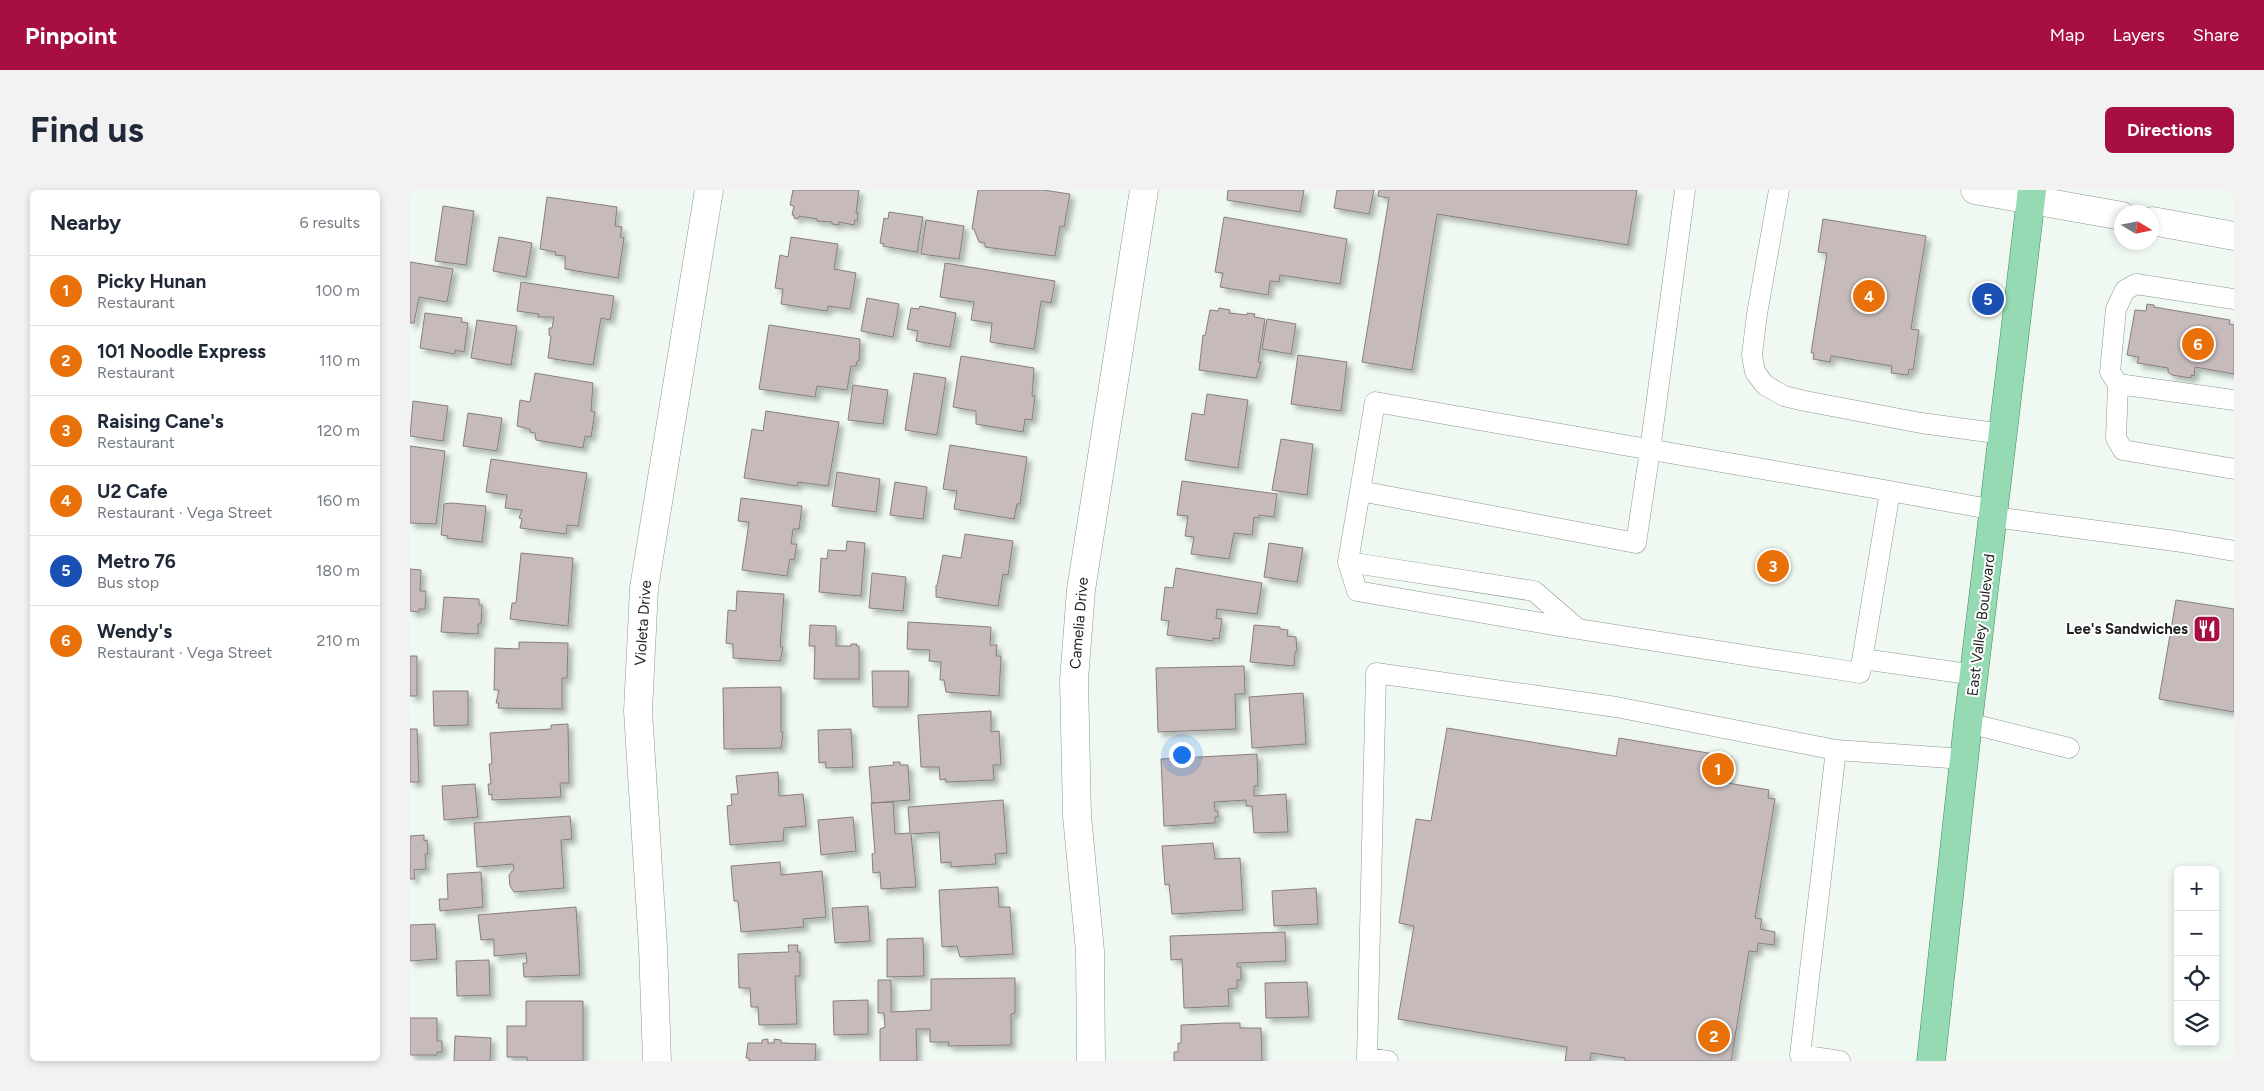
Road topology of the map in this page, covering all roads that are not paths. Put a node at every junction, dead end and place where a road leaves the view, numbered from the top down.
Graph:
1 (709, 190) edge
2 (1144, 190) edge
3 (1685, 190) edge
4 (1779, 190) edge
5 (1975, 190) edge
6 (2032, 195) edge
7 (2114, 214) edge
8 (2159, 222) edge
9 (2234, 236) edge
10 (2234, 298) edge
11 (2118, 384) junction
12 (2234, 400) edge
13 (2003, 434) junction
14 (1650, 450) junction
15 (2234, 469) edge
16 (1360, 491) junction
17 (1890, 491) junction
18 (1994, 514) junction
19 (2234, 551) edge
20 (1348, 562) junction
21 (1578, 629) junction
22 (1862, 659) junction
23 (1974, 675) junction
24 (1968, 724) junction
25 (2070, 748) dead end
26 (1836, 750) junction
27 (1964, 759) junction
28 (1799, 1058) edge
29 (657, 1061) edge
30 (1091, 1061) edge
31 (1388, 1061) edge
32 (1840, 1061) edge
33 (1930, 1061) edge

1 - 29 street, Violeta Drive
2 - 30 street, Camelia Drive
3 - 14 lane
4 - 13 lane
5 - 6 street
6 - 7 street
6 - 13 main road, East Valley Boulevard
8 - 9 street
10 - 11 lane
11 - 12 lane
11 - 15 lane
13 - 18 main road, East Valley Boulevard
14 - 16 lane
14 - 16 lane
14 - 17 lane
16 - 20 lane
17 - 18 lane
17 - 22 lane
18 - 19 lane
18 - 23 main road, East Valley Boulevard
20 - 21 lane
20 - 21 lane
21 - 22 lane
22 - 23 lane
23 - 24 main road, East Valley Boulevard
24 - 25 lane
24 - 27 main road, East Valley Boulevard
26 - 27 lane
26 - 28 lane
26 - 31 lane
27 - 33 main road, East Valley Boulevard
28 - 32 lane

